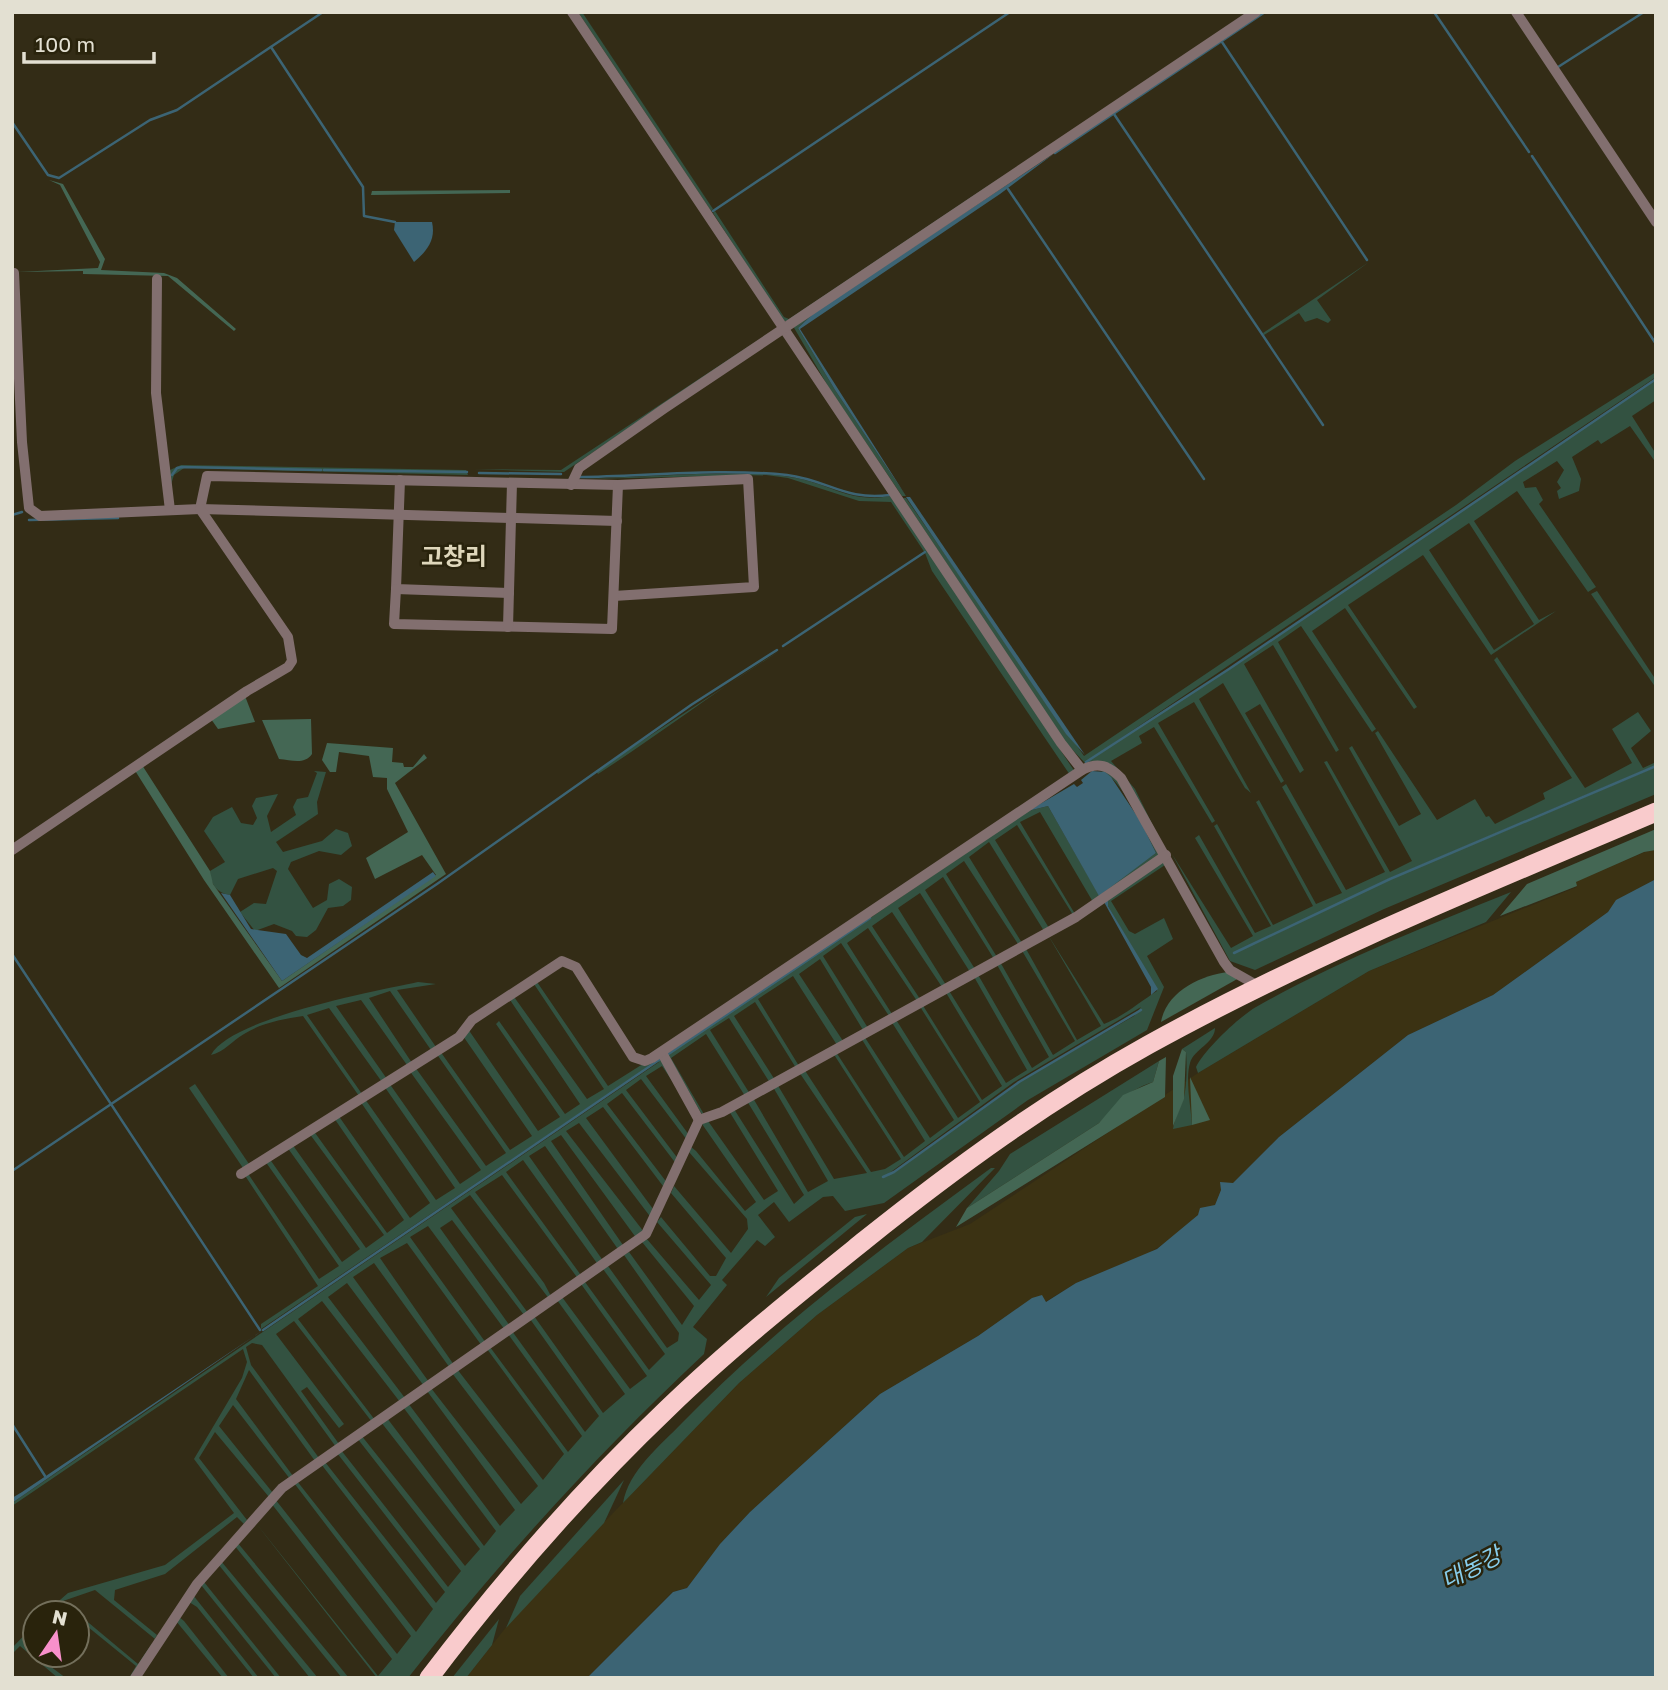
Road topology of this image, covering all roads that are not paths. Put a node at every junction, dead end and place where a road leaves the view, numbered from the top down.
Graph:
1 (572, 12) edge
2 (1256, 12) edge
3 (1516, 12) edge
4 (1656, 222) edge
5 (15, 273) dead end
6 (156, 278) dead end
7 (784, 328) junction
8 (400, 480) junction
9 (512, 483) junction
10 (571, 485) junction
11 (618, 485) junction
12 (200, 509) junction
13 (170, 510) junction
14 (399, 515) junction
15 (511, 519) junction
16 (617, 521) junction
17 (396, 589) junction
18 (509, 593) junction
19 (614, 596) junction
20 (508, 627) junction
21 (1082, 770) junction
22 (1656, 812) edge
23 (12, 850) edge
24 (1166, 855) junction
25 (1260, 987) junction
26 (662, 1053) junction
27 (699, 1120) junction
28 (241, 1174) dead end
29 (135, 1678) edge
30 (429, 1678) edge

1 - 7 street
2 - 7 street
3 - 4 street
5 - 13 street
6 - 13 street
7 - 10 street
7 - 21 street
8 - 9 street
8 - 12 street
8 - 14 street
9 - 10 street
9 - 15 street
10 - 11 street
11 - 16 street
11 - 19 street
12 - 13 street
12 - 14 street
12 - 23 street
14 - 15 street
14 - 17 street
15 - 16 street
15 - 18 street
16 - 19 street
17 - 18 street
17 - 20 street
18 - 20 street
19 - 20 street
21 - 24 street
21 - 26 street
22 - 25 highway
24 - 25 street
24 - 27 street
25 - 30 highway
26 - 27 street
26 - 28 street
27 - 29 street

